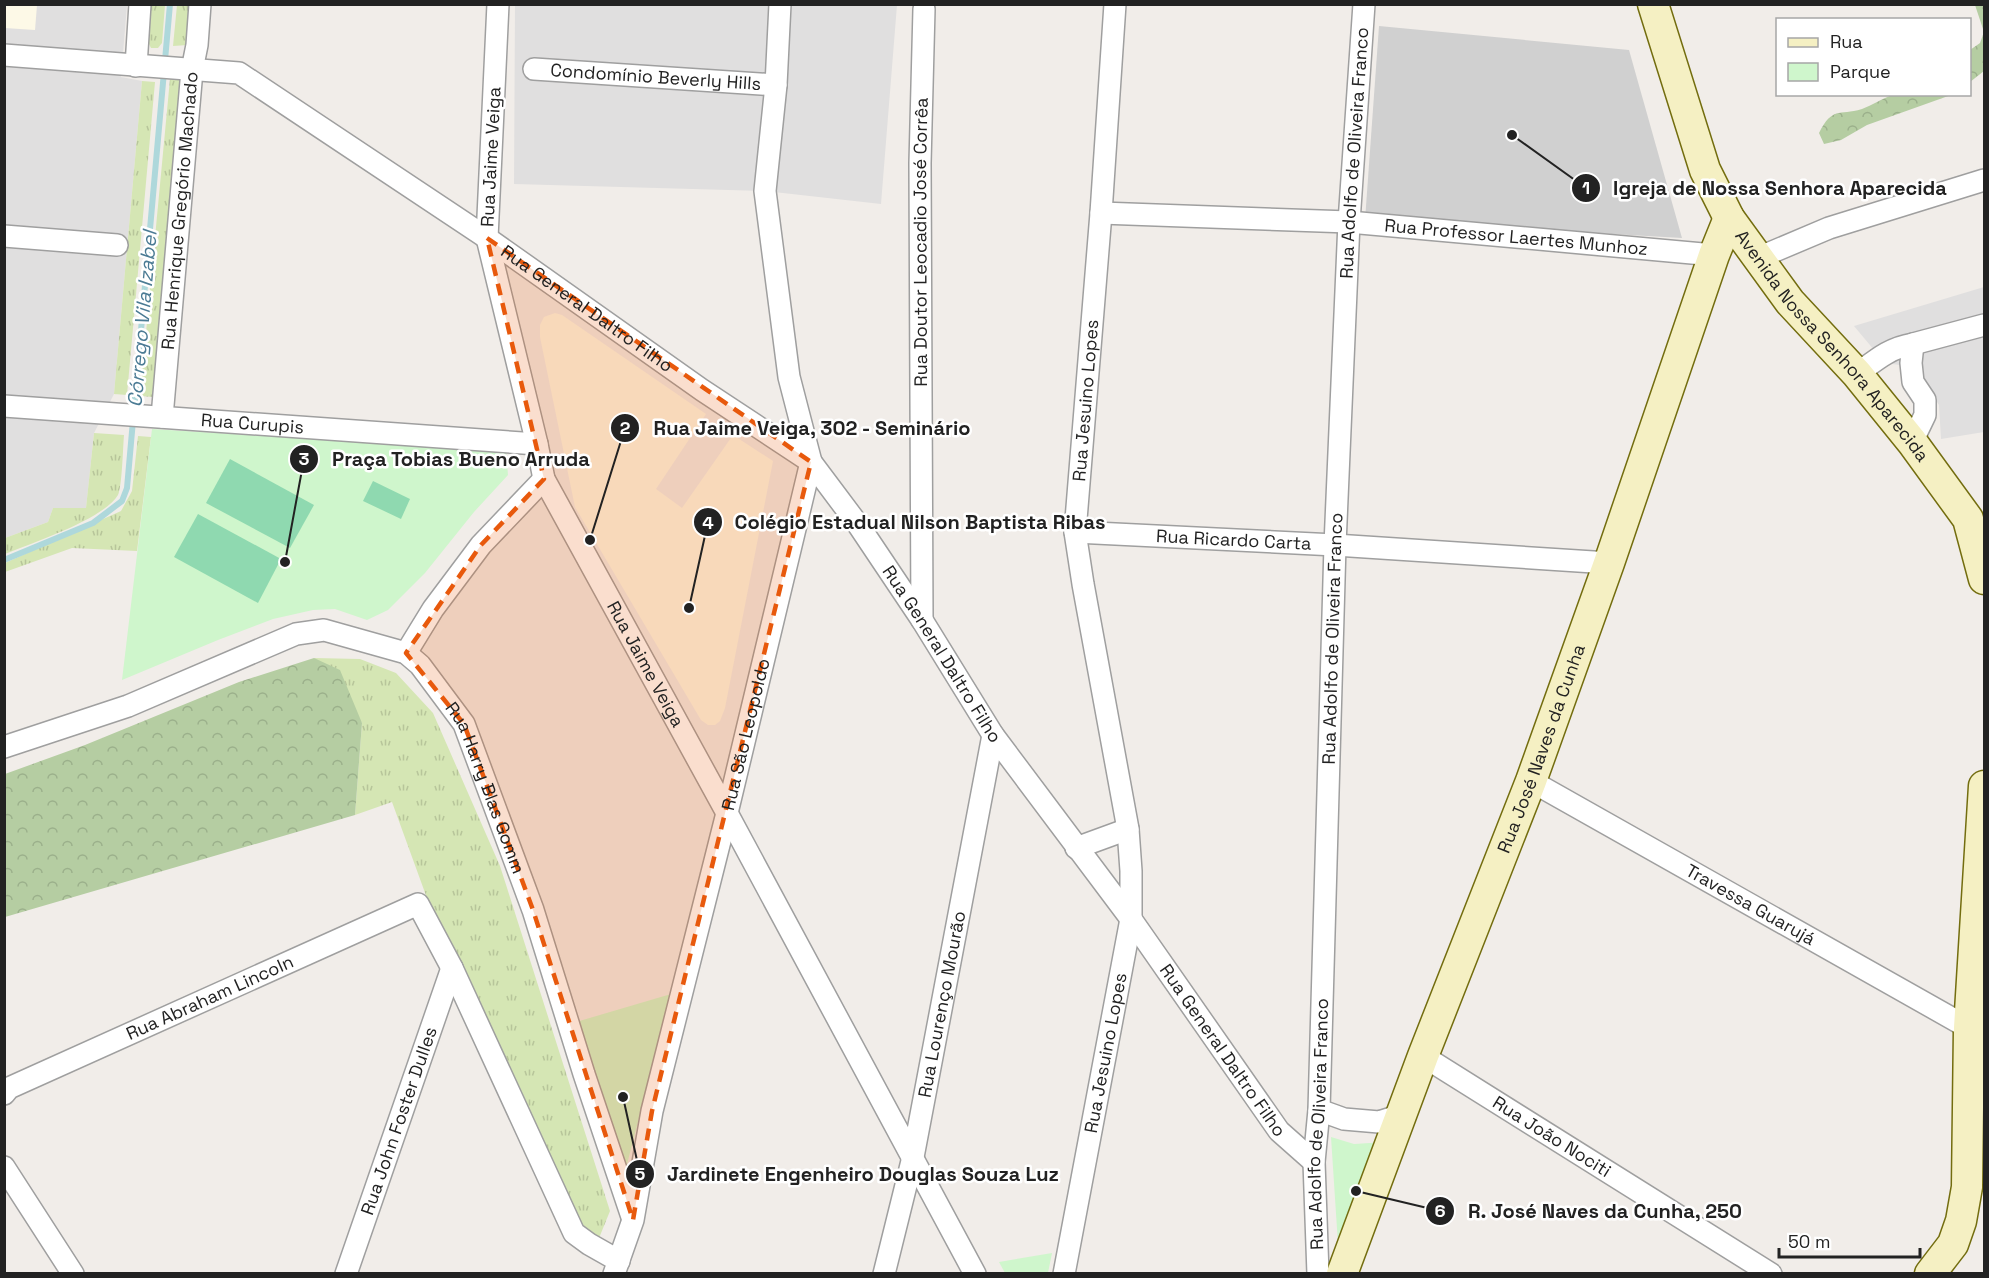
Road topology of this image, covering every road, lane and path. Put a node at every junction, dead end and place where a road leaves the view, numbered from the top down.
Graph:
1 (140, 4) edge
2 (200, 4) edge
3 (498, 4) edge
4 (780, 4) edge
5 (1115, 4) edge
6 (1364, 4) edge
7 (1653, 4) edge
8 (924, 9) dead end
9 (4, 55) edge
10 (146, 66) junction
11 (187, 69) junction
12 (534, 69) dead end
13 (776, 85) junction
14 (1984, 180) edge
15 (765, 191) joint
16 (1101, 213) junction
17 (1730, 218) junction
18 (1349, 222) junction
19 (4, 236) edge
20 (487, 238) junction
21 (117, 245) dead end
22 (1714, 255) junction
23 (1758, 258) junction
24 (1984, 325) edge
25 (1913, 344) junction
26 (1857, 374) junction
27 (4, 405) edge
28 (156, 416) junction
29 (1912, 442) junction
30 (537, 444) junction
31 (811, 462) junction
32 (544, 479) junction
33 (1075, 532) junction
34 (1335, 545) junction
35 (1609, 563) junction
36 (1984, 579) edge
37 (922, 620) junction
38 (406, 653) junction
39 (993, 735) junction
40 (4, 747) edge
41 (1531, 781) junction
42 (1984, 786) edge
43 (727, 813) junction
44 (1128, 829) junction
45 (1076, 848) junction
46 (1131, 919) junction
47 (452, 968) junction
48 (1969, 1028) junction
49 (1423, 1056) junction
50 (4, 1094) edge
51 (1319, 1110) junction
52 (1401, 1115) junction
53 (913, 1157) junction
54 (1314, 1162) junction
55 (4, 1167) edge
56 (633, 1220) junction
57 (616, 1267) edge
58 (73, 1274) edge
59 (346, 1274) edge
60 (884, 1274) edge
61 (975, 1274) edge
62 (1064, 1274) edge
63 (1318, 1274) edge
64 (1342, 1274) edge
65 (1771, 1274) edge
66 (1930, 1274) edge

1 - 10 street
2 - 11 street, Rua Henrique Gregório Machado
3 - 20 street, Rua Jaime Veiga
4 - 13 street, Condomínio Beverly Hills
5 - 16 street, Rua Jesuino Lopes
6 - 18 street, Rua Adolfo de Oliveira Franco
7 - 17 main road, Avenida Nossa Senhora Aparecida
8 - 37 street, Rua Doutor Leocadio José Corrêa
9 - 10 street, Rua General Daltro Filho
10 - 11 street, Rua General Daltro Filho
11 - 20 street, Rua General Daltro Filho
11 - 28 street, Rua Henrique Gregório Machado
12 - 13 street, Condomínio Beverly Hills
13 - 15 street, Condomínio Beverly Hills
14 - 23 street
15 - 31 street, Rua São Leopoldo
16 - 18 street, Rua Professor Laertes Munhoz
16 - 33 street, Rua Jesuino Lopes
17 - 22 main road, Rua José Naves da Cunha
17 - 23 main road, Avenida Nossa Senhora Aparecida
18 - 22 street, Rua Professor Laertes Munhoz
18 - 34 street, Rua Adolfo de Oliveira Franco
19 - 21 street
20 - 30 street, Rua Jaime Veiga
20 - 31 street, Rua General Daltro Filho
22 - 35 main road, Rua José Naves da Cunha
23 - 26 main road, Avenida Nossa Senhora Aparecida
24 - 25 street
25 - 26 street
25 - 29 street
26 - 29 main road, Avenida Nossa Senhora Aparecida
27 - 28 street, Rua Curupis
28 - 30 street, Rua Curupis
29 - 36 main road, Avenida Nossa Senhora Aparecida
30 - 32 street, Rua Jaime Veiga
31 - 37 street, Rua General Daltro Filho
31 - 43 street, Rua São Leopoldo
32 - 38 street
32 - 43 street, Rua Jaime Veiga
33 - 34 street, Rua Ricardo Carta
33 - 44 street, Rua Jesuino Lopes
34 - 35 street, Rua Ricardo Carta
34 - 51 street, Rua Adolfo de Oliveira Franco
35 - 41 main road, Rua José Naves da Cunha
37 - 39 street, Rua General Daltro Filho
38 - 40 street, Rua Harry Blas Gomm
38 - 56 street, Rua Harry Blas Gomm
39 - 45 street, Rua General Daltro Filho
39 - 53 street, Rua Lourenço Mourão
41 - 48 street, Travessa Guarujá
41 - 49 main road, Rua José Naves da Cunha
42 - 48 main road
43 - 53 street, Rua Jaime Veiga
43 - 56 street, Rua São Leopoldo
44 - 45 street
44 - 46 street, Rua Jesuino Lopes
45 - 46 street, Rua General Daltro Filho
46 - 54 street, Rua General Daltro Filho
46 - 62 street, Rua Jesuino Lopes
47 - 50 street, Rua Abraham Lincoln
47 - 57 street
47 - 59 street, Rua John Foster Dulles
48 - 66 main road
49 - 52 main road, Rua José Naves da Cunha
49 - 65 street, Rua João Nociti
51 - 52 street
51 - 54 street, Rua Adolfo de Oliveira Franco
52 - 64 main road, Rua José Naves da Cunha
53 - 60 street, Rua Lourenço Mourão
53 - 61 street, Rua Jaime Veiga
54 - 63 street, Rua Adolfo de Oliveira Franco
55 - 58 street
56 - 57 street, Rua São Leopoldo

